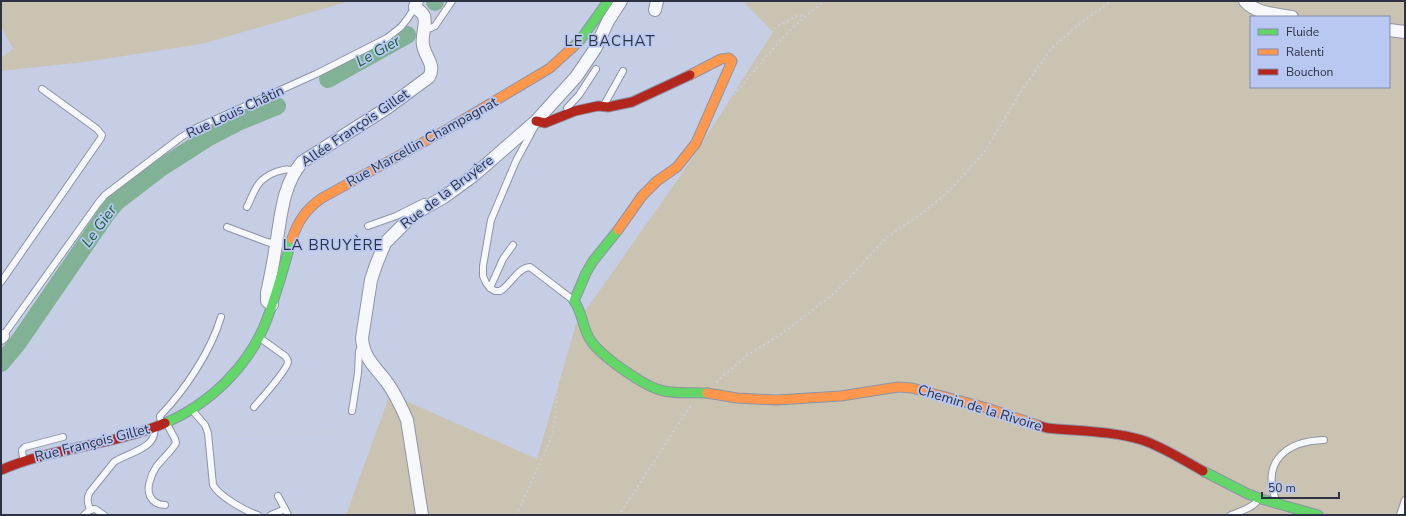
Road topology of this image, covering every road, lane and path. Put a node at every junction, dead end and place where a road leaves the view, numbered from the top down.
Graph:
1 (452, 1) edge
2 (608, 1) edge
3 (621, 1) edge
4 (826, 1) edge
5 (1111, 1) edge
6 (1245, 1) edge
7 (416, 4) edge
8 (1286, 16) edge
9 (803, 18) junction
10 (423, 30) junction
11 (1390, 30) edge
12 (1405, 32) edge
13 (732, 61) junction
14 (596, 69) dead end
15 (623, 70) dead end
16 (42, 89) dead end
17 (729, 100) dead end
18 (604, 106) junction
19 (564, 115) junction
20 (536, 121) junction
21 (294, 171) junction
22 (451, 192) junction
23 (247, 207) joint
24 (368, 226) joint
25 (227, 227) dead end
26 (243, 233) junction
27 (290, 243) junction
28 (276, 244) junction
29 (514, 245) dead end
30 (1, 282) edge
31 (490, 288) junction
32 (574, 301) junction
33 (272, 305) junction
34 (221, 317) dead end
35 (2, 337) edge
36 (259, 337) junction
37 (362, 346) junction
38 (697, 393) junction
39 (706, 393) junction
40 (254, 407) dead end
41 (191, 408) junction
42 (352, 411) joint
43 (161, 425) junction
44 (205, 425) junction
45 (63, 437) dead end
46 (1324, 440) dead end
47 (24, 461) junction
48 (1, 470) edge
49 (278, 496) dead end
50 (1259, 498) junction
51 (1405, 500) edge
52 (1276, 504) junction
53 (165, 505) dead end
54 (284, 509) junction
55 (90, 510) junction
56 (84, 515) edge
57 (104, 515) edge
58 (258, 515) edge
59 (271, 515) edge
60 (288, 515) edge
61 (422, 515) edge
62 (516, 515) edge
63 (617, 515) edge
64 (1231, 515) edge
65 (1318, 515) edge
66 (1400, 515) edge

1 - 10 lane
2 - 27 street, Rue Marcellin Champagnat
3 - 20 street, Rue de la Bruyère
4 - 9 path
5 - 39 path
6 - 8 street
7 - 10 street, Allée François Gillet
7 - 35 lane, Rue Louis Châtin
9 - 13 path
9 - 17 path
10 - 21 street, Allée François Gillet
11 - 12 street
13 - 18 street
13 - 32 street
14 - 19 lane
15 - 18 lane
16 - 30 lane
18 - 19 street
19 - 20 street
20 - 22 street, Rue de la Bruyère
20 - 31 lane
21 - 23 lane
21 - 28 street, Allée François Gillet
22 - 24 lane
22 - 37 street, Rue de la Bruyère
23 - 26 path
24 - 27 path
25 - 26 lane
26 - 28 lane
27 - 33 street, Rue Marcellin Champagnat
28 - 33 street, Allée François Gillet
29 - 31 lane
31 - 32 lane
32 - 38 street, Chemin de la Rivoire
32 - 62 path
33 - 36 street, Rue François Gillet
34 - 43 lane
36 - 40 lane
36 - 41 street, Rue François Gillet
37 - 42 lane, Rue de la Bruyère
37 - 61 street
38 - 39 street, Chemin de la Rivoire
38 - 63 path
39 - 50 street, Chemin de la Rivoire
41 - 43 street, Rue François Gillet
41 - 44 lane
42 - 44 path
43 - 47 street, Rue François Gillet
43 - 53 lane
43 - 55 lane
44 - 58 lane
45 - 47 lane
46 - 52 lane
47 - 48 street, Rue François Gillet
49 - 54 lane
50 - 52 street, Chemin de la Rivoire
50 - 64 lane
51 - 66 lane
52 - 65 street, Chemin de la Rivoire
54 - 59 lane
54 - 60 lane
55 - 56 lane
55 - 57 lane

